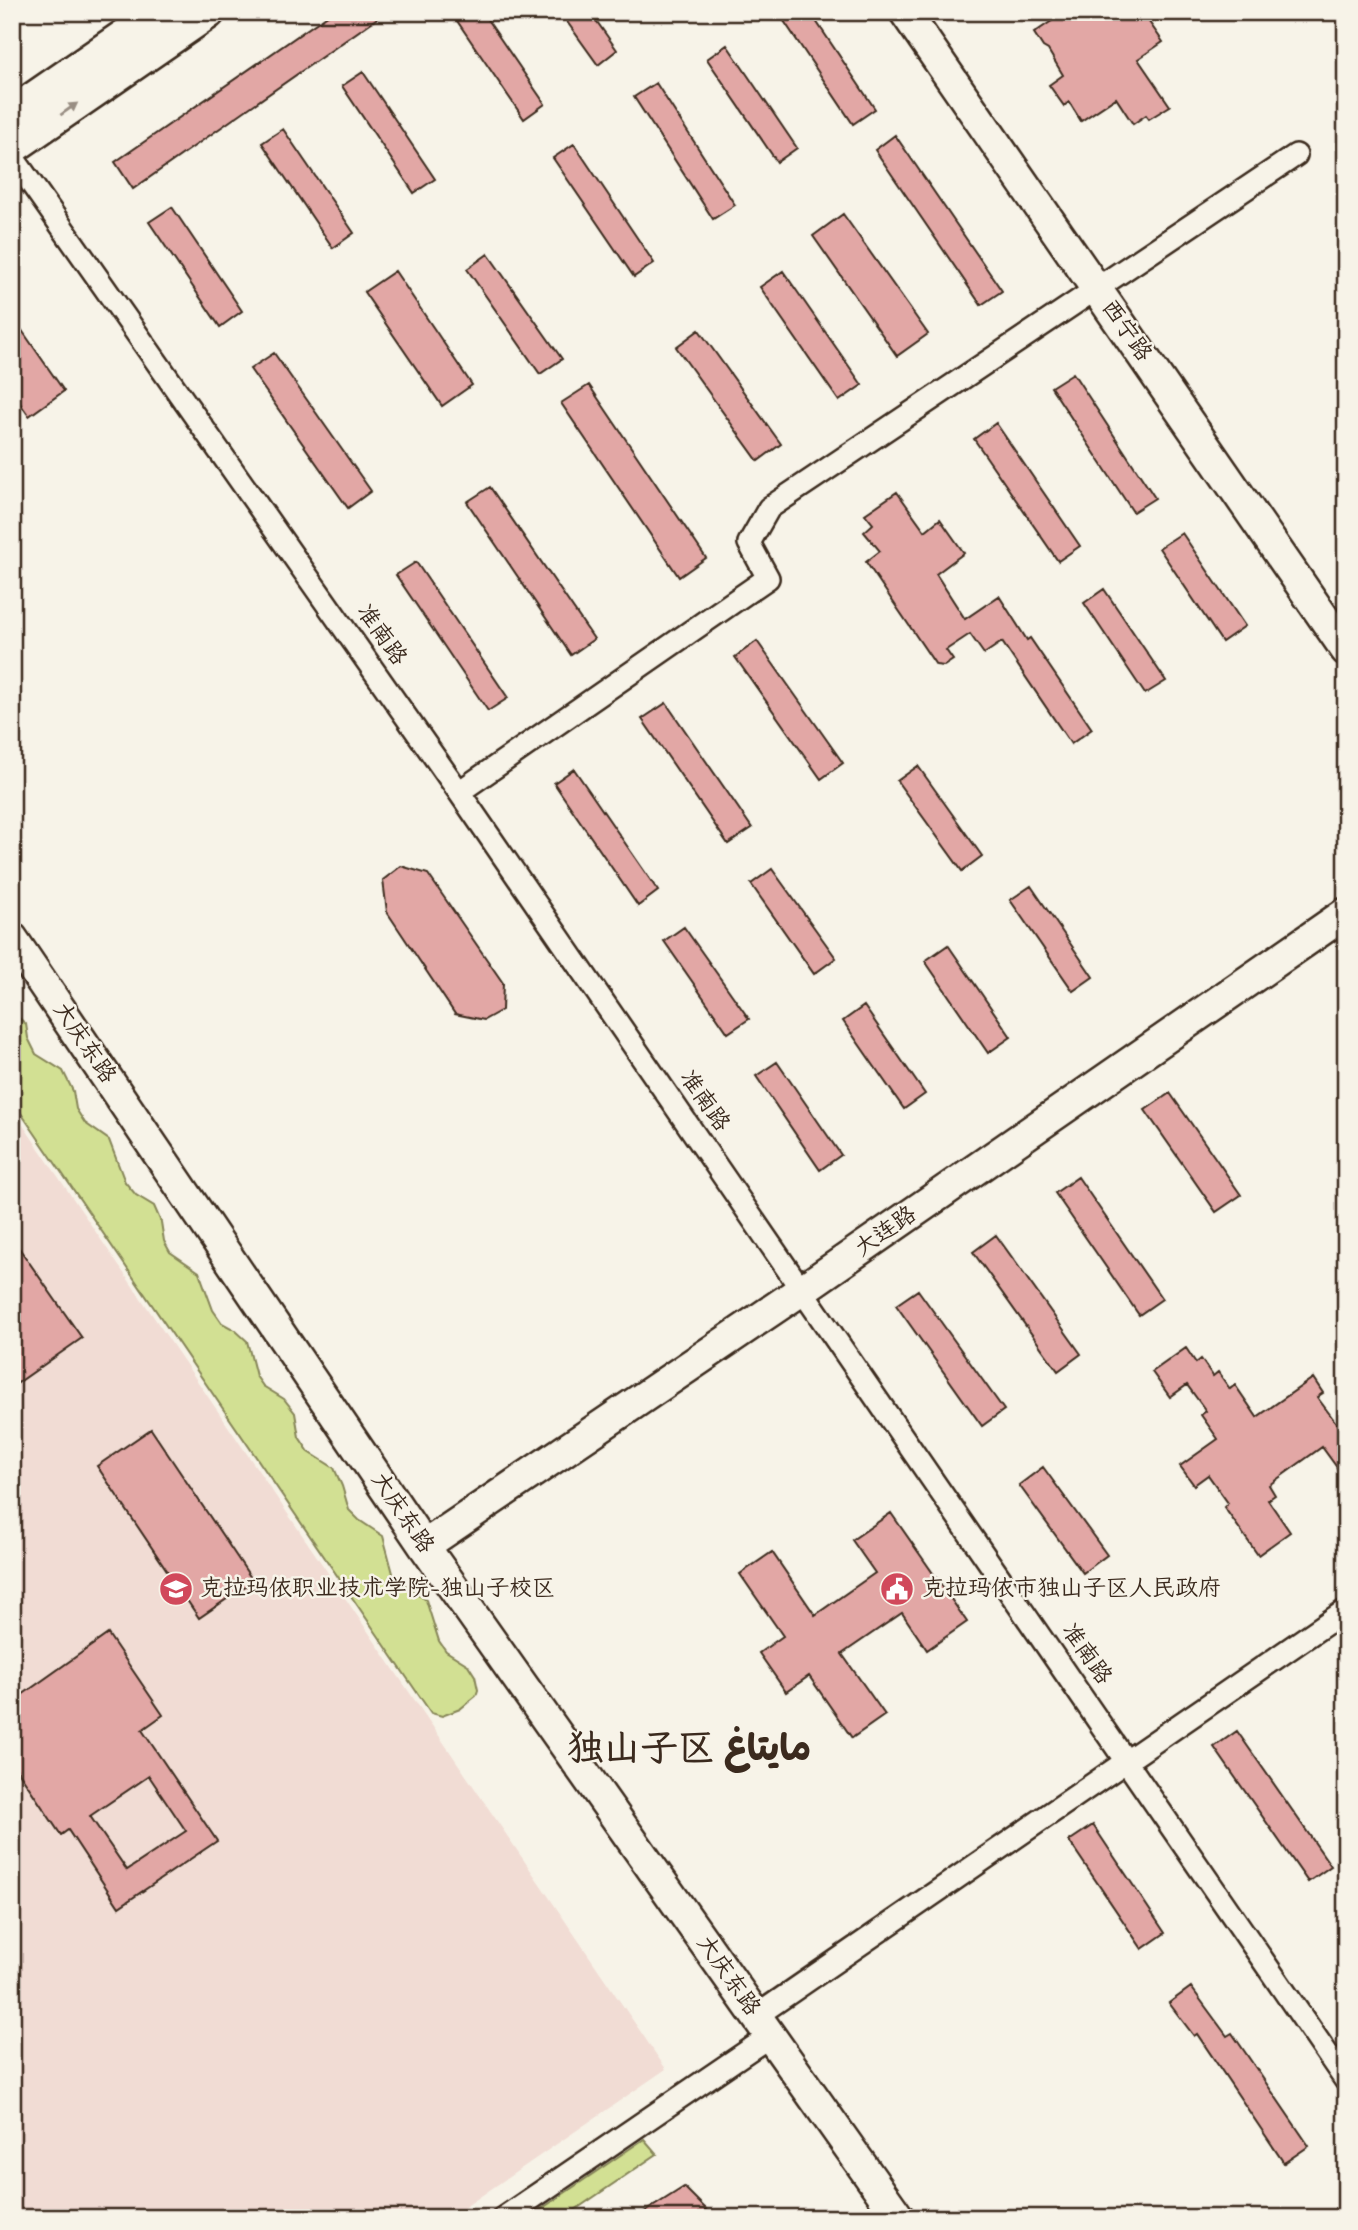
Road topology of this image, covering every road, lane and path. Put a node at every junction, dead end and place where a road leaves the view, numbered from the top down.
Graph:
1 (160, 12) edge
2 (208, 12) edge
3 (905, 12) edge
4 (12, 114) edge
5 (12, 147) edge
6 (1296, 155) dead end
7 (12, 156) edge
8 (1097, 289) junction
9 (1346, 650) edge
10 (460, 792) junction
11 (1346, 913) edge
12 (12, 938) edge
13 (803, 1289) junction
14 (425, 1546) junction
15 (1346, 1610) edge
16 (1128, 1762) junction
17 (763, 2026) junction
18 (1346, 2081) edge
19 (503, 2218) edge
20 (899, 2218) edge

1 - 4 main road
5 -> 2 main road
3 - 8 street, 西宁路
6 - 8 street
7 - 10 street, 准南路
8 - 9 street, 西宁路
8 - 10 street
10 - 13 street, 准南路
11 - 13 street, 大连路
12 - 14 street, 大庆东路
13 - 14 street, 大连路
13 - 16 street, 准南路
14 - 17 street, 大庆东路
15 - 16 street
16 - 17 street
16 - 18 street, 准南路
17 - 19 street
17 - 20 street, 大庆东路

